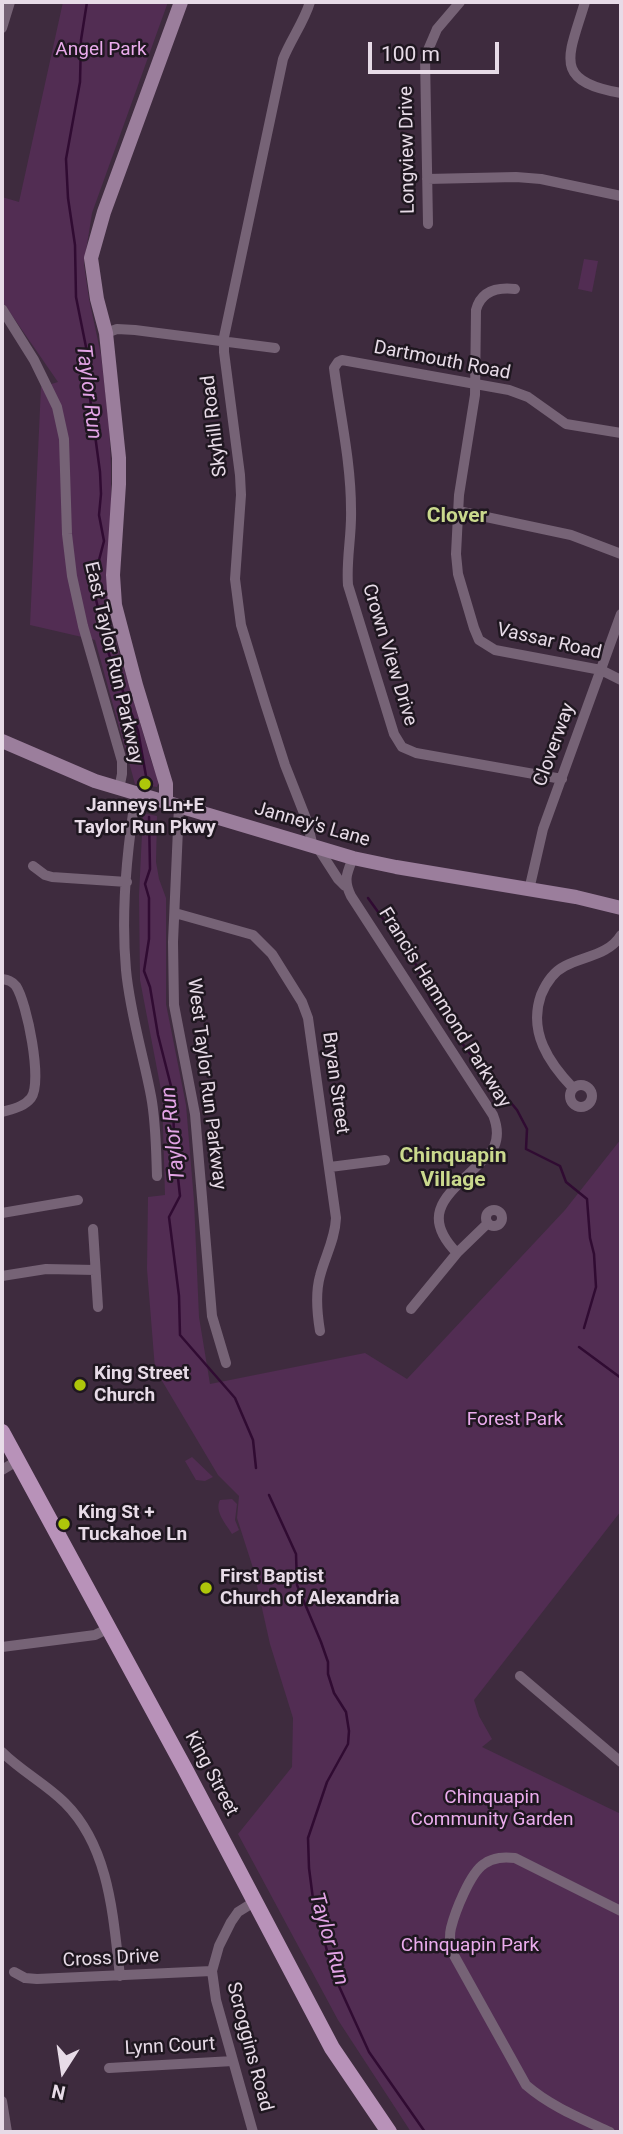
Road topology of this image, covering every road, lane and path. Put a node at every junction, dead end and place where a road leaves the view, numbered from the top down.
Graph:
1 (10, 2) edge
2 (181, 2) edge
3 (310, 2) edge
4 (460, 2) edge
5 (585, 2) edge
6 (2, 28) edge
7 (621, 93) edge
8 (427, 179) junction
9 (621, 197) edge
10 (428, 224) dead end
11 (515, 289) dead end
12 (2, 309) edge
13 (106, 333) junction
14 (223, 341) junction
15 (275, 348) dead end
16 (334, 369) joint
17 (475, 383) junction
18 (621, 433) edge
19 (458, 511) junction
20 (621, 554) edge
21 (621, 614) edge
22 (601, 670) junction
23 (621, 680) edge
24 (2, 741) edge
25 (562, 779) junction
26 (119, 789) junction
27 (136, 794) junction
28 (173, 805) junction
29 (316, 847) junction
30 (352, 858) junction
31 (33, 866) dead end
32 (127, 882) junction
33 (345, 886) junction
34 (529, 890) junction
35 (621, 908) edge
36 (175, 913) junction
37 (621, 935) edge
38 (2, 979) edge
39 (573, 1088) dead end
40 (2, 1112) edge
41 (385, 1160) dead end
42 (330, 1167) junction
43 (157, 1175) dead end
44 (78, 1200) dead end
45 (2, 1213) edge
46 (488, 1223) dead end
47 (93, 1230) dead end
48 (457, 1253) junction
49 (95, 1270) junction
50 (2, 1276) edge
51 (98, 1307) dead end
52 (411, 1309) dead end
53 (320, 1331) dead end
54 (226, 1363) dead end
55 (2, 1432) edge
56 (18, 1461) junction
57 (2, 1470) edge
58 (109, 1628) junction
59 (2, 1647) edge
60 (520, 1676) dead end
61 (2, 1752) edge
62 (621, 1762) edge
63 (254, 1902) junction
64 (621, 1911) edge
65 (14, 1972) dead end
66 (212, 1972) junction
67 (120, 1976) junction
68 (233, 2061) junction
69 (109, 2068) dead end
70 (2, 2101) edge
71 (7, 2132) edge
72 (253, 2132) edge
73 (389, 2132) edge
74 (610, 2132) edge

1 - 6 street
2 - 13 street, West Taylor Run Parkway
3 - 14 street, Skyhill Road
4 - 8 street, Longview Drive
5 - 7 street
8 - 9 street
8 - 10 street, Longview Drive
11 - 17 street, Vassar Road
12 - 26 street, East Taylor Run Parkway
13 - 14 street
13 - 28 street, West Taylor Run Parkway
14 - 15 street
14 - 29 street, Skyhill Road
16 - 17 street, Dartmouth Road
16 - 25 street, Crown View Drive
17 - 18 street, Dartmouth Road
17 - 19 street, Vassar Road
19 - 20 street
19 - 22 street, Vassar Road
21 - 22 street, Cloverway
22 - 23 street, Vassar Road
22 - 25 street, Cloverway
24 - 26 street, Janney's Lane
25 - 34 street, Cloverway
26 - 27 street, Janney's Lane
27 - 28 street, Janney's Lane
27 - 32 street
28 - 29 street, Janney's Lane
28 - 36 street, West Taylor Run Parkway
29 - 30 street, Janney's Lane
29 - 33 street, Francis Hammond Parkway
30 - 33 street
30 - 34 street, Janney's Lane
31 - 32 street
32 - 43 street
33 - 48 street, Francis Hammond Parkway
34 - 35 street, Janney's Lane
36 - 42 street, Bryan Street
36 - 54 street, West Taylor Run Parkway
37 - 39 street
38 - 40 street
41 - 42 street
42 - 53 street, Bryan Street
44 - 45 street
46 - 48 street
47 - 49 street
48 - 52 street
49 - 50 street
49 - 51 street
55 - 56 main road, King Street
56 - 57 street
56 - 58 main road, King Street
58 - 59 street
58 - 63 main road, King Street
60 - 62 street
61 - 67 street
63 - 66 street, Scroggins Road
63 - 73 main road, King Street
64 - 74 street
65 - 67 street, Cross Drive
66 - 67 street, Cross Drive
66 - 68 street, Scroggins Road
68 - 69 street, Lynn Court
68 - 72 street, Scroggins Road
70 - 71 street

